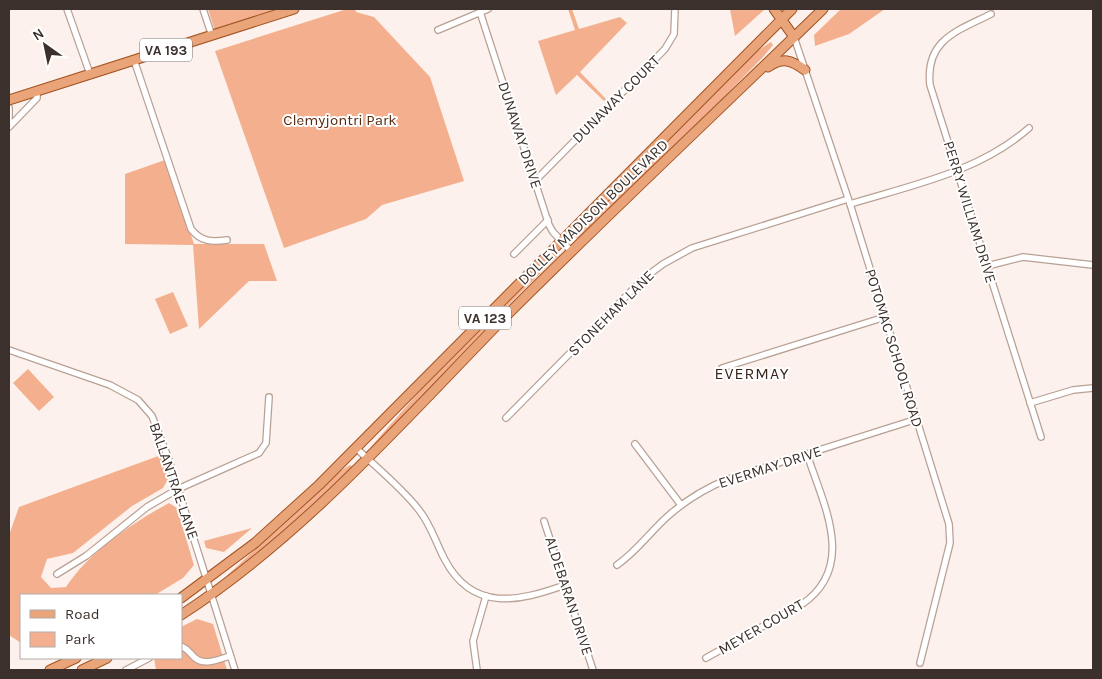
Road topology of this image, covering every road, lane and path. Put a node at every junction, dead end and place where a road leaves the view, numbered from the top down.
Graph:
1 (67, 9) edge
2 (203, 9) edge
3 (294, 9) edge
4 (488, 9) edge
5 (675, 9) edge
6 (774, 9) edge
7 (823, 9) edge
8 (789, 10) edge
9 (480, 12) junction
10 (991, 14) dead end
11 (781, 19) junction
12 (438, 30) dead end
13 (212, 36) junction
14 (794, 37) junction
15 (134, 60) junction
16 (805, 70) junction
17 (90, 74) junction
18 (753, 76) junction
19 (37, 91) junction
20 (9, 100) edge
21 (9, 108) edge
22 (9, 126) edge
23 (1029, 128) dead end
24 (958, 171) junction
25 (536, 180) junction
26 (849, 202) junction
27 (548, 220) junction
28 (227, 240) dead end
29 (561, 241) junction
30 (571, 251) junction
31 (514, 254) dead end
32 (1093, 265) edge
33 (987, 266) junction
34 (885, 317) junction
35 (9, 350) edge
36 (722, 368) dead end
37 (1093, 388) edge
38 (269, 397) dead end
39 (1030, 403) junction
40 (506, 418) dead end
41 (917, 419) junction
42 (1040, 437) dead end
43 (635, 444) dead end
44 (356, 448) junction
45 (808, 454) junction
46 (366, 458) junction
47 (178, 489) junction
48 (681, 505) junction
49 (544, 521) dead end
50 (618, 565) dead end
51 (57, 574) dead end
52 (207, 580) junction
53 (565, 585) junction
54 (211, 595) junction
55 (486, 596) junction
56 (182, 597) edge
57 (182, 614) edge
58 (182, 647) edge
59 (230, 656) junction
60 (706, 658) dead end
61 (74, 659) edge
62 (105, 659) edge
63 (147, 659) edge
64 (920, 663) dead end
65 (50, 670) edge
66 (82, 670) edge
67 (126, 670) edge
68 (235, 670) edge
69 (476, 670) edge
70 (593, 670) edge

1 - 17 street
2 - 13 street
3 - 13 main road, VA 193
4 - 9 street
5 - 25 street, DUNAWAY COURT
6 - 11 main road
7 - 14 main road, DOLLEY MADISON BOULEVARD / VA 123
8 - 11 main road, DOLLEY MADISON BOULEVARD / VA 123
8 - 14 main road
9 - 12 street
9 - 25 street, DUNAWAY DRIVE
10 - 24 street, PERRY WILLIAM DRIVE
11 - 14 main road
11 - 29 main road, DOLLEY MADISON BOULEVARD / VA 123
13 - 15 main road, VA 193
14 - 16 street, POTOMAC SCHOOL ROAD
14 - 18 main road, DOLLEY MADISON BOULEVARD / VA 123
15 - 17 main road, VA 193
15 - 28 street
16 - 18 main road
16 - 26 street, POTOMAC SCHOOL ROAD
17 - 19 main road, VA 193
18 - 30 main road, DOLLEY MADISON BOULEVARD / VA 123
19 - 20 main road, VA 193
19 - 22 street
21 - 22 street
23 - 24 street, STONEHAM LANE
24 - 26 street, STONEHAM LANE
24 - 33 street, PERRY WILLIAM DRIVE
25 - 27 street, DUNAWAY DRIVE
26 - 34 street, POTOMAC SCHOOL ROAD
26 - 40 street, STONEHAM LANE
27 - 29 street, DUNAWAY DRIVE
27 - 31 street
29 - 30 street, DUNAWAY DRIVE
29 - 44 main road, DOLLEY MADISON BOULEVARD / VA 123
30 - 46 main road, DOLLEY MADISON BOULEVARD / VA 123
32 - 33 street
33 - 39 street, PERRY WILLIAM DRIVE
34 - 36 street
34 - 41 street, POTOMAC SCHOOL ROAD
35 - 47 street, BALLANTRAE LANE
37 - 39 street
38 - 47 street
39 - 42 street, PERRY WILLIAM DRIVE
41 - 45 street, EVERMAY DRIVE
41 - 64 street, POTOMAC SCHOOL ROAD
43 - 48 street
44 - 46 street
44 - 52 main road, DOLLEY MADISON BOULEVARD / VA 123
45 - 48 street, EVERMAY DRIVE
45 - 60 street, MEYER COURT
46 - 54 main road, DOLLEY MADISON BOULEVARD / VA 123
46 - 55 street
47 - 51 street
47 - 52 street, BALLANTRAE LANE
48 - 50 street, EVERMAY DRIVE
49 - 53 street, ALDEBARAN DRIVE
52 - 54 street, BALLANTRAE LANE
52 - 56 main road, DOLLEY MADISON BOULEVARD / VA 123
53 - 55 street
53 - 70 street, ALDEBARAN DRIVE
54 - 57 main road, DOLLEY MADISON BOULEVARD / VA 123
54 - 59 street, BALLANTRAE LANE
55 - 69 street
58 - 59 street
59 - 68 street, BALLANTRAE LANE
61 - 65 main road
62 - 66 main road
63 - 67 street

